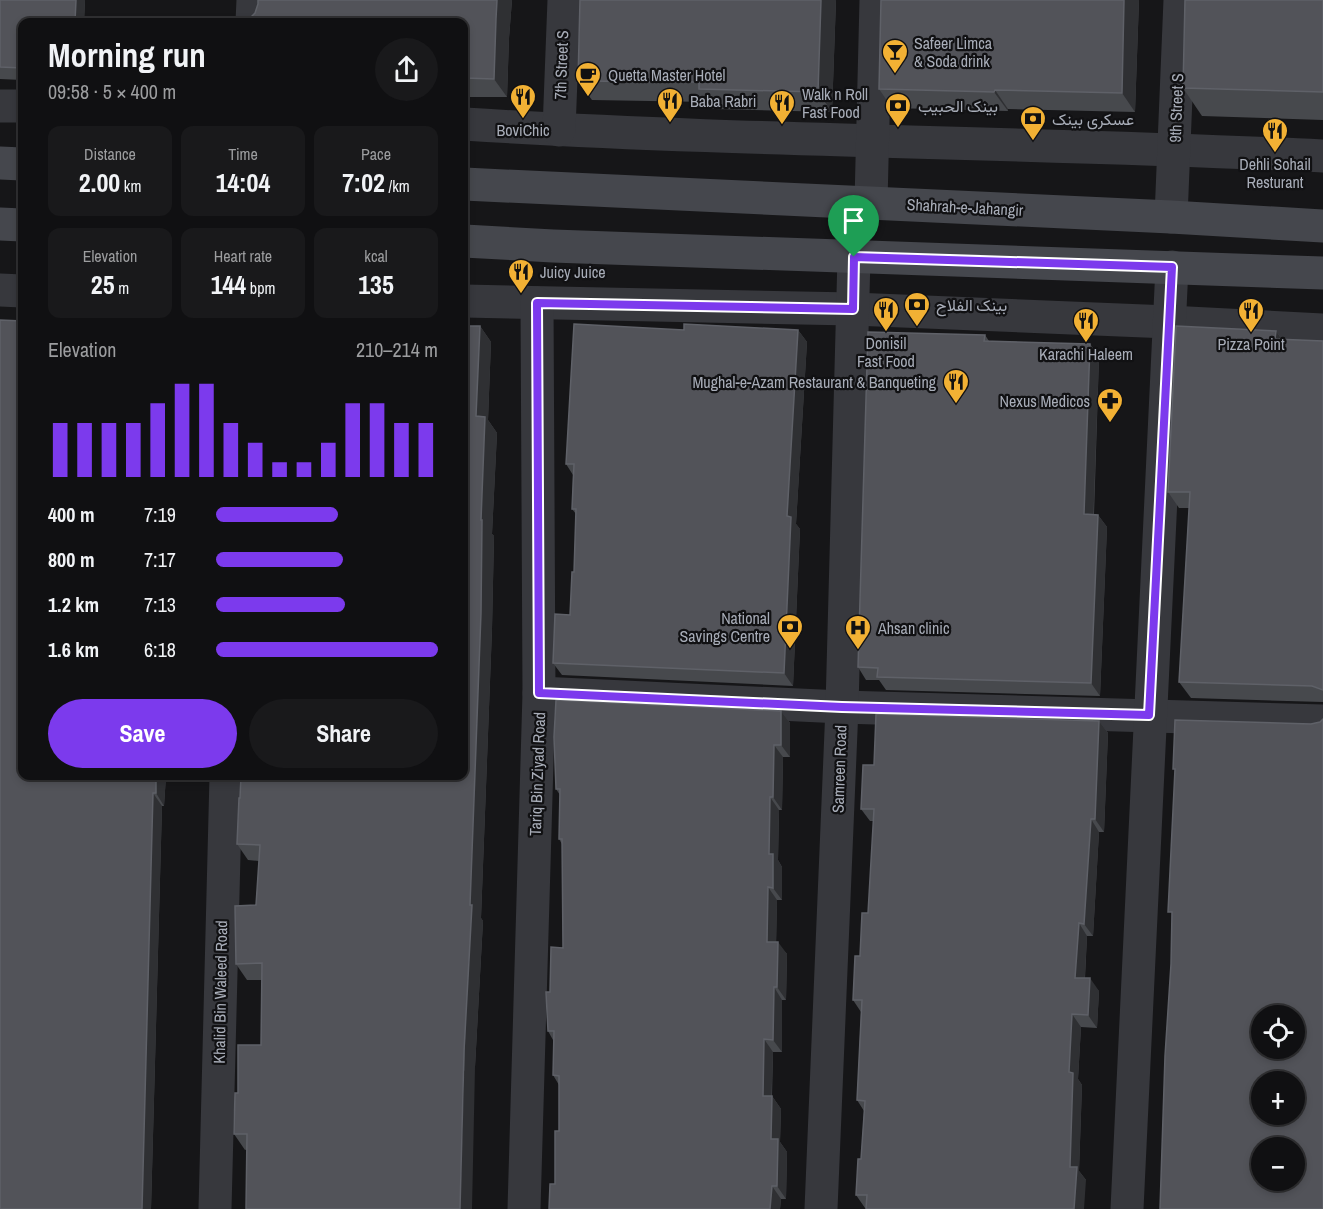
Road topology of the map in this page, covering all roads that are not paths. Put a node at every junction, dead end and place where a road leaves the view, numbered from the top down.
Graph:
1 (253, 0) edge
2 (564, 0) edge
3 (876, 0) edge
4 (1180, 0) edge
5 (252, 18) edge
6 (0, 106) edge
7 (18, 106) edge
8 (468, 124) edge
9 (559, 130) junction
10 (872, 141) junction
11 (1174, 149) junction
12 (1323, 156) edge
13 (0, 163) edge
14 (18, 164) edge
15 (468, 184) edge
16 (871, 202) junction
17 (1171, 217) junction
18 (0, 224) edge
19 (18, 225) edge
20 (1323, 226) edge
21 (468, 241) edge
22 (854, 257) junction
23 (1172, 267) junction
24 (1323, 273) edge
25 (0, 290) edge
26 (18, 291) edge
27 (468, 301) edge
28 (537, 303) junction
29 (853, 309) junction
30 (1169, 322) junction
31 (1323, 330) edge
32 (539, 693) junction
33 (842, 707) junction
34 (1149, 715) junction
35 (1323, 721) edge
36 (226, 780) edge
37 (215, 1209) edge
38 (524, 1209) edge
39 (821, 1209) edge
40 (1127, 1209) edge

1 - 5 street
2 - 9 street, 7th Street S
3 - 10 street
4 - 11 street, 9th Street S
6 - 7 street
8 - 9 street
9 - 10 street
10 - 11 street
10 - 16 street
11 - 12 street
11 - 17 street, 9th Street S
13 - 14 main road
15 - 16 main road, Shahrah-e-Jahangir
16 - 17 main road, Shahrah-e-Jahangir
17 - 20 main road, Shahrah-e-Jahangir
18 - 19 main road
21 - 22 main road
22 - 23 main road
22 - 29 street, Samreen Road
23 - 24 main road
23 - 30 street
25 - 26 street
27 - 28 street
28 - 29 street
28 - 32 street, Tariq Bin Ziyad Road
29 - 30 street
29 - 33 street, Samreen Road
30 - 31 street
30 - 34 street
32 - 33 street
32 - 38 street, Tariq Bin Ziyad Road
33 - 34 street
33 - 39 street, Samreen Road
34 - 35 street
34 - 40 street
36 - 37 street, Khalid Bin Waleed Road

